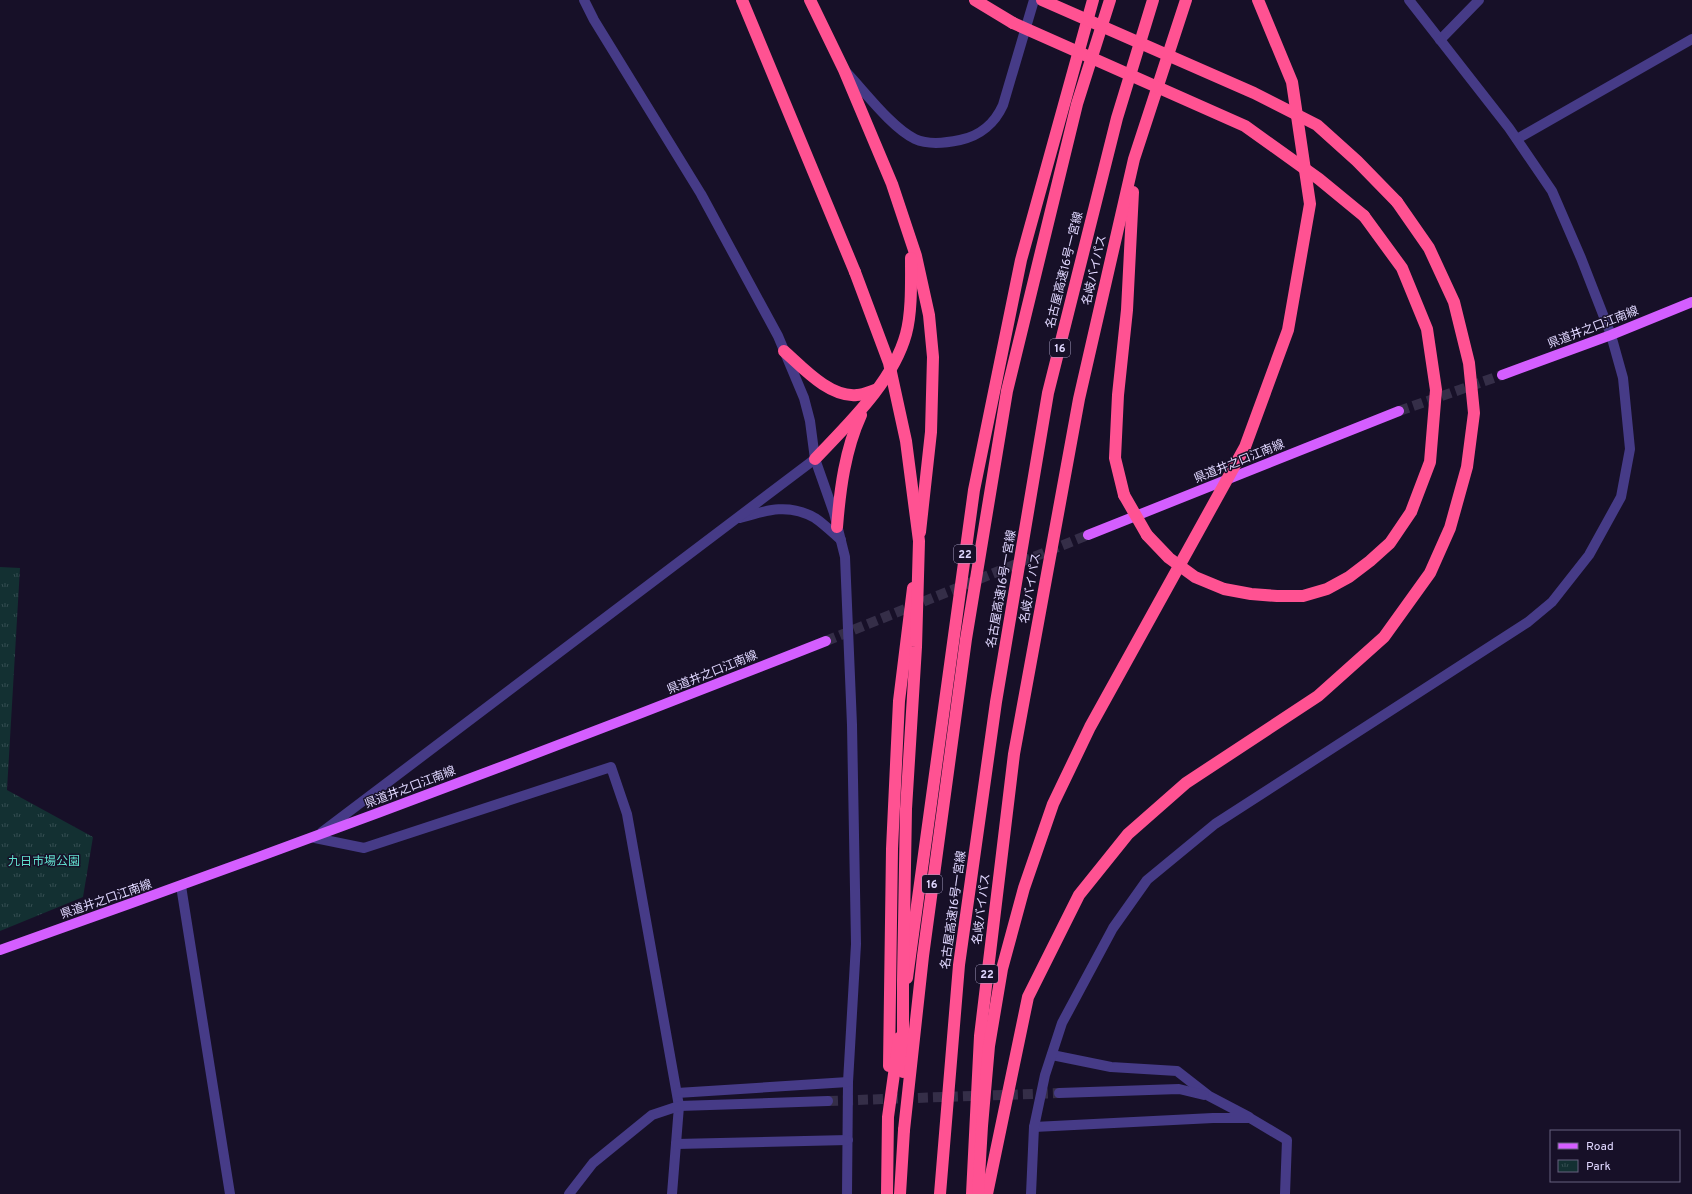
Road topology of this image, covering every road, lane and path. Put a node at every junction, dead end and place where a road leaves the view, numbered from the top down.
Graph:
1 (584, 0) edge
2 (742, 0) edge
3 (810, 0) edge
4 (975, 0) edge
5 (1034, 0) edge
6 (1042, 0) edge
7 (1093, 0) edge
8 (1110, 0) edge
9 (1153, 0) edge
10 (1186, 0) edge
11 (1258, 0) edge
12 (1409, 0) edge
13 (1479, 0) edge
14 (1692, 39) edge
15 (1440, 40) junction
16 (844, 70) junction
17 (1517, 139) junction
18 (1134, 159) junction
19 (912, 244) junction
20 (1692, 302) edge
21 (1611, 335) junction
22 (784, 351) junction
23 (1502, 375) tunnel mouth
24 (875, 390) junction
25 (868, 401) junction
26 (1399, 411) tunnel mouth
27 (815, 459) junction
28 (734, 520) junction
29 (837, 527) junction
30 (1088, 535) tunnel mouth
31 (841, 540) junction
32 (826, 641) tunnel mouth
33 (315, 838) junction
34 (181, 886) junction
35 (0, 950) edge
36 (1052, 1055) junction
37 (848, 1082) junction
38 (677, 1093) junction
39 (1059, 1093) tunnel mouth
40 (1209, 1096) junction
41 (828, 1101) tunnel mouth
42 (679, 1106) junction
43 (888, 1117) junction
44 (1250, 1118) junction
45 (1034, 1127) junction
46 (904, 1130) junction
47 (848, 1140) junction
48 (676, 1144) junction
49 (230, 1194) edge
50 (569, 1194) edge
51 (672, 1194) edge
52 (847, 1194) edge
53 (887, 1194) edge
54 (900, 1194) edge
55 (940, 1194) edge
56 (972, 1194) edge
57 (978, 1194) edge
58 (987, 1194) edge
59 (1030, 1194) edge
60 (1285, 1194) edge

1 - 22 street
2 - 46 highway, bridge
3 - 16 highway
4 - 18 highway, bridge
5 - 16 street
6 - 58 highway, bridge
7 - 43 highway, 22
8 - 46 highway, 名古屋高速16号一宮線 / 16, bridge
9 - 55 highway, 名古屋高速16号一宮線 / 16, bridge
10 - 18 highway, 名岐バイパス / 22
11 - 57 highway, bridge
12 - 15 street
13 - 15 street
14 - 17 street
15 - 17 street
16 - 19 highway
17 - 21 street
18 - 56 highway, 名岐バイパス / 22
19 - 24 highway
19 - 43 highway
20 - 21 main road, 県道井之口江南線
21 - 23 main road, 県道井之口江南線
21 - 36 street
22 - 24 highway
22 - 27 street
24 - 25 highway
25 - 27 highway
25 - 29 highway
26 - 30 main road, 県道井之口江南線
27 - 28 street
27 - 29 street
28 - 31 street
28 - 33 street
29 - 31 street
31 - 37 street
32 - 33 main road, 県道井之口江南線
33 - 34 main road, 県道井之口江南線
33 - 38 street
34 - 35 main road, 県道井之口江南線
34 - 49 street
36 - 40 street
36 - 45 street
37 - 38 street
37 - 47 street
38 - 42 street
39 - 40 street
40 - 44 street
41 - 42 street
42 - 48 street
42 - 50 street
43 - 53 highway, 22
44 - 45 street
44 - 60 street
45 - 59 street
46 - 54 highway, 名古屋高速16号一宮線 / 16
47 - 48 street
47 - 52 street
48 - 51 street

